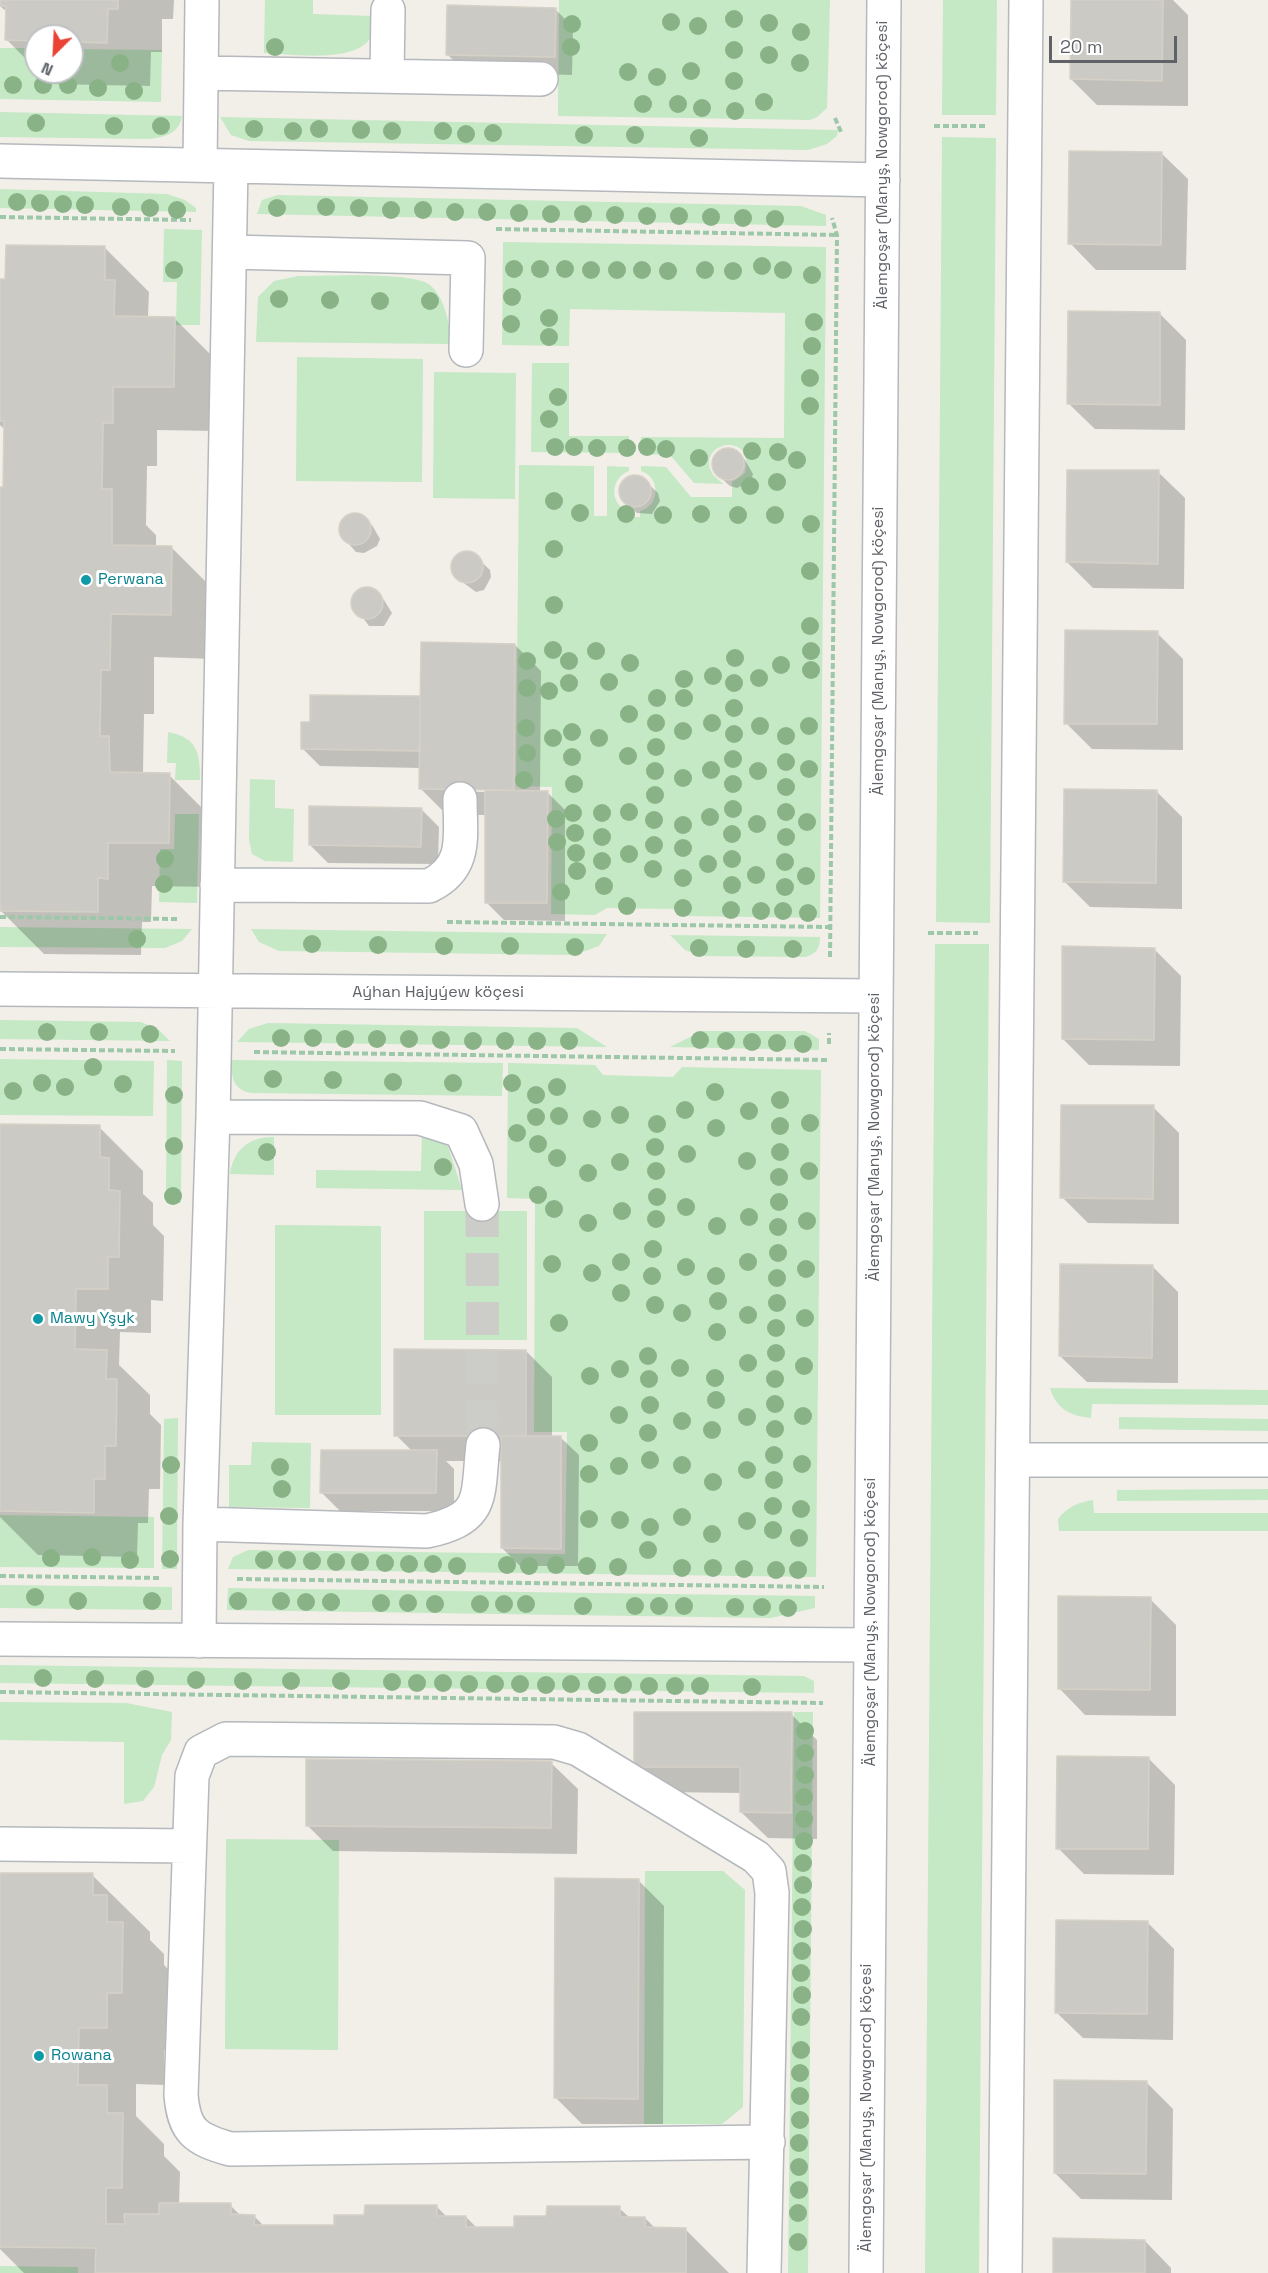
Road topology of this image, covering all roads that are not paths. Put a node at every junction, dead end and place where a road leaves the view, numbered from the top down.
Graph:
1 (202, 0) edge
2 (884, 0) edge
3 (1026, 0) edge
4 (388, 10) dead end
5 (201, 73) junction
6 (387, 76) junction
7 (541, 79) dead end
8 (0, 161) edge
9 (216, 165) junction
10 (883, 180) junction
11 (230, 252) junction
12 (466, 350) dead end
13 (460, 799) dead end
14 (217, 885) junction
15 (0, 989) edge
16 (215, 991) junction
17 (876, 996) junction
18 (213, 1117) junction
19 (482, 1204) tunnel mouth
20 (483, 1445) tunnel mouth
21 (1013, 1460) junction
22 (1268, 1460) edge
23 (200, 1524) junction
24 (0, 1639) edge
25 (199, 1641) junction
26 (871, 1645) junction
27 (0, 1844) edge
28 (189, 1846) junction
29 (768, 2142) junction
30 (764, 2273) edge
31 (866, 2273) edge
32 (1005, 2273) edge

1 - 5 street
2 - 10 street, Älemgoşar (Manyş, Nowgorod) köçesi
3 - 21 street
4 - 6 street
5 - 6 street
5 - 9 street
6 - 7 street
8 - 9 street
9 - 10 street
9 - 11 street
10 - 17 street, Älemgoşar (Manyş, Nowgorod) köçesi
11 - 12 street
11 - 14 street
13 - 14 street
14 - 16 street
15 - 16 street, Aýhan Hajyýew köçesi
16 - 17 street, Aýhan Hajyýew köçesi
16 - 18 street
17 - 26 street, Älemgoşar (Manyş, Nowgorod) köçesi
18 - 19 street
18 - 23 street
20 - 23 street
21 - 22 street
21 - 32 street
23 - 25 street
24 - 25 street
25 - 26 street
26 - 31 street, Älemgoşar (Manyş, Nowgorod) köçesi
27 - 28 street
28 - 29 street
28 - 29 street
29 - 30 street

